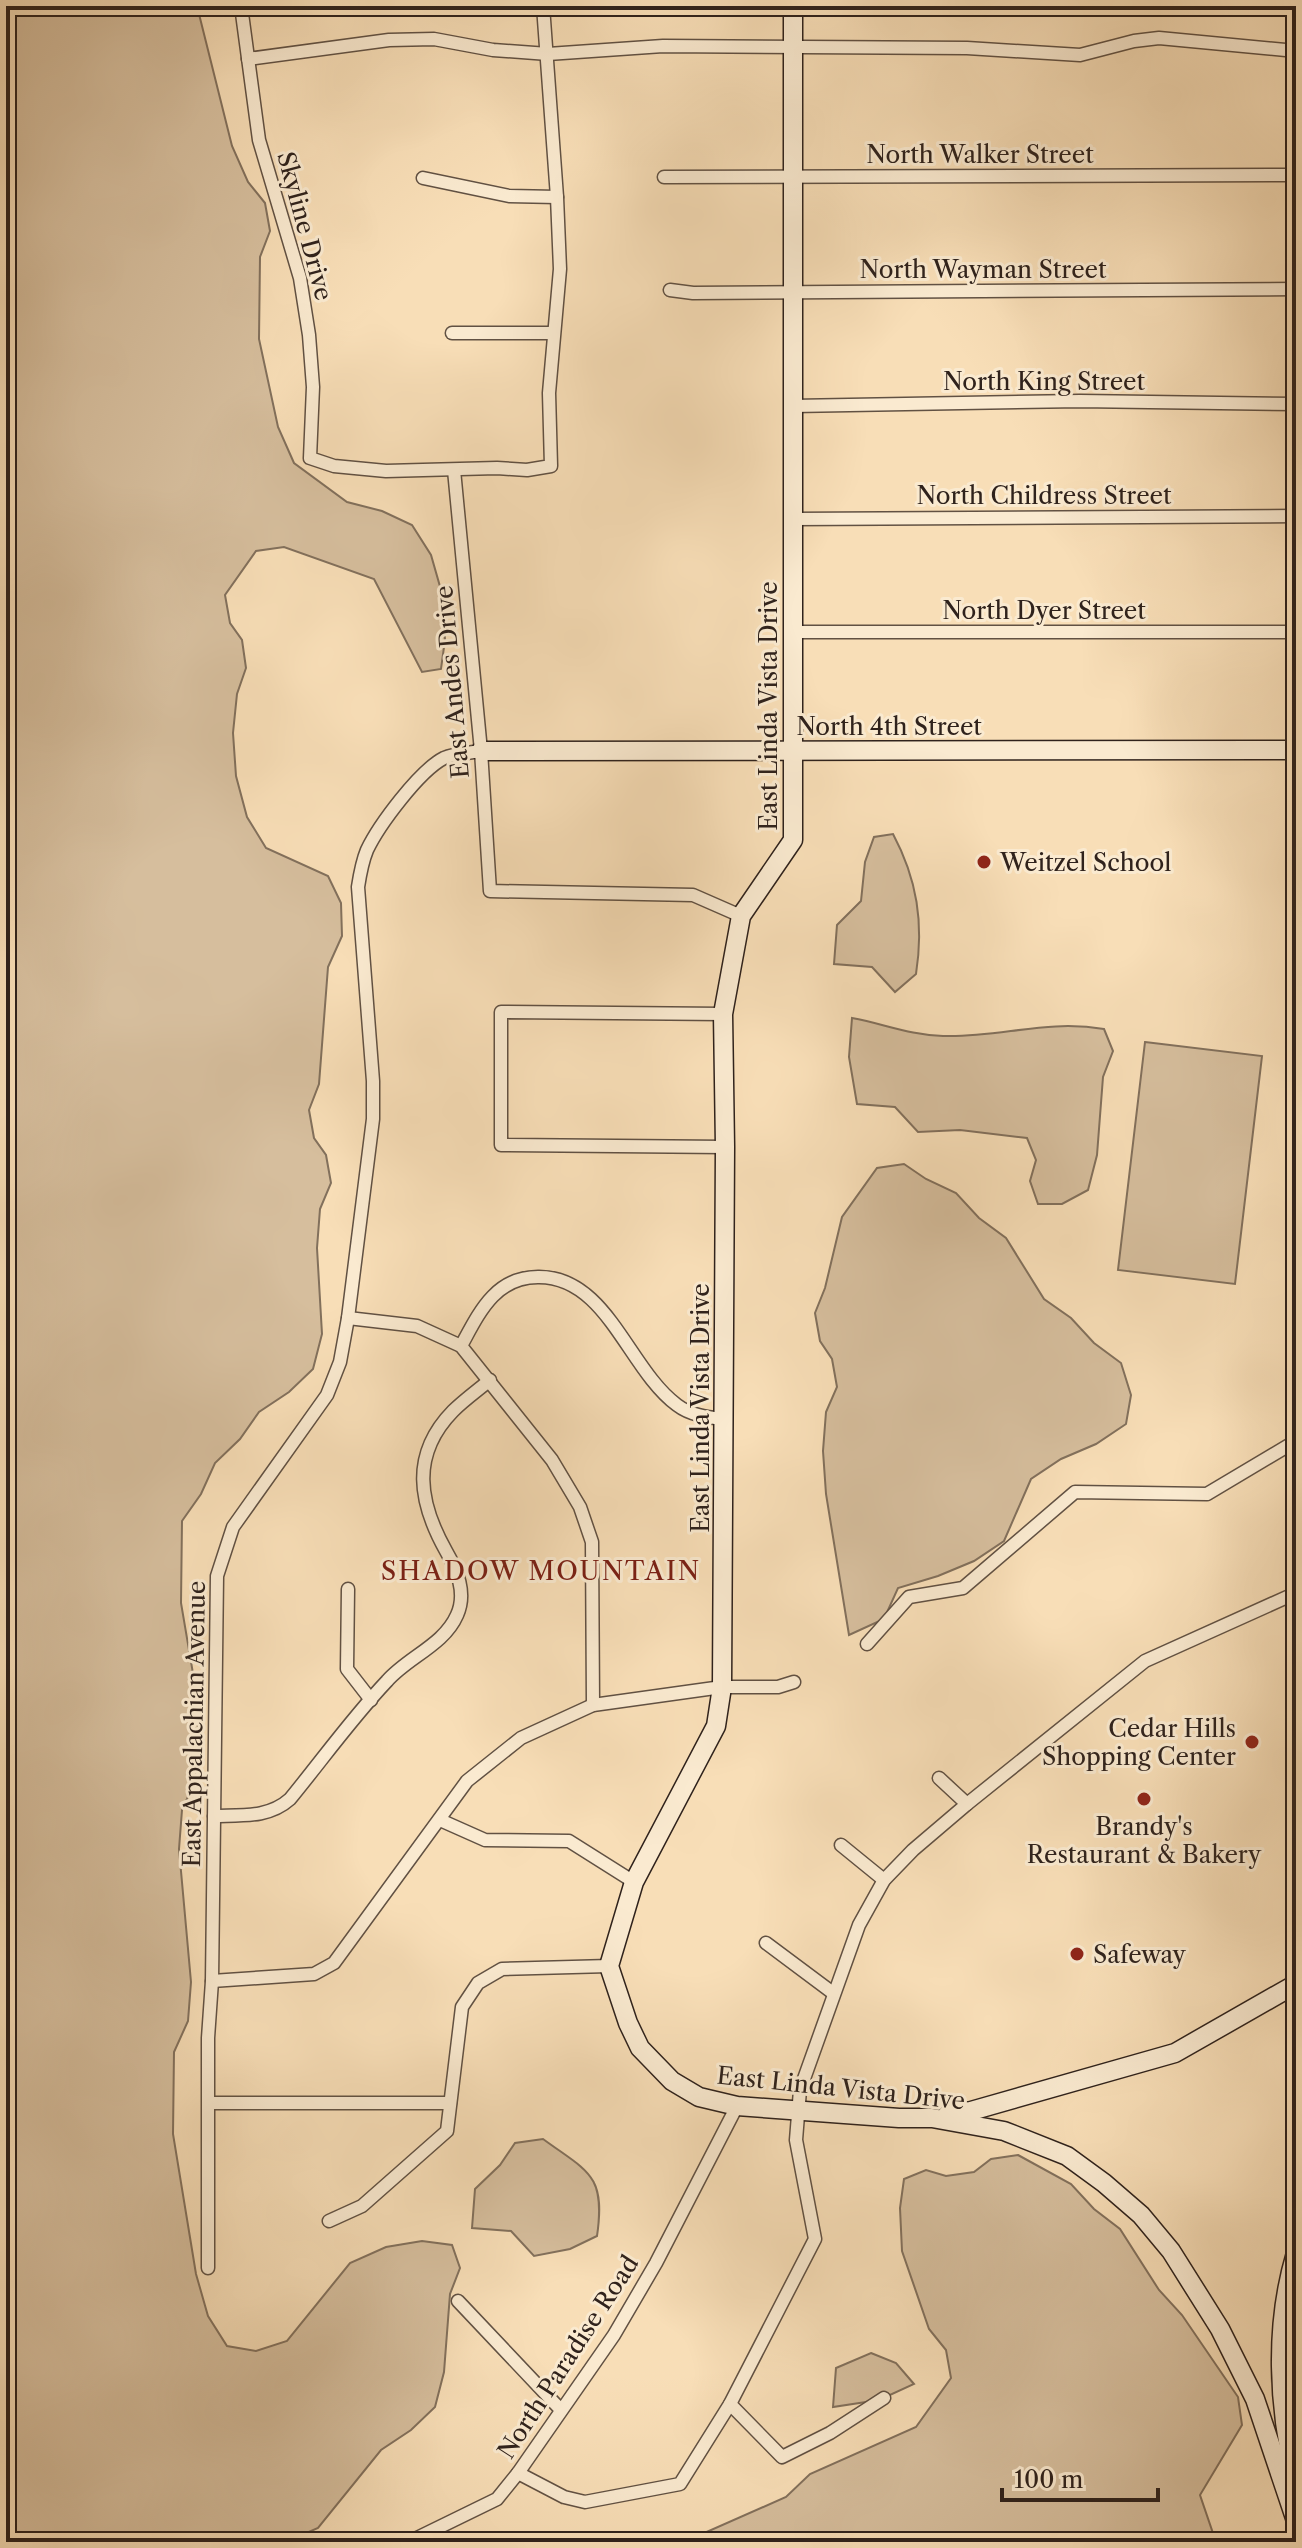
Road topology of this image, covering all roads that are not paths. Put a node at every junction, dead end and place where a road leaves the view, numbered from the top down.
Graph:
1 (241, 6) edge
2 (543, 6) edge
3 (793, 6) edge
4 (794, 47) junction
5 (1296, 51) edge
6 (548, 54) junction
7 (248, 59) junction
8 (1296, 175) edge
9 (664, 177) dead end
10 (423, 178) dead end
11 (793, 178) junction
12 (557, 197) junction
13 (1296, 289) edge
14 (670, 290) dead end
15 (792, 292) junction
16 (452, 333) dead end
17 (553, 333) junction
18 (1296, 404) edge
19 (793, 406) junction
20 (454, 470) junction
21 (1296, 516) edge
22 (793, 519) junction
23 (793, 632) junction
24 (1296, 632) edge
25 (793, 750) junction
26 (1296, 750) edge
27 (481, 751) junction
28 (741, 916) junction
29 (723, 1014) junction
30 (725, 1147) junction
31 (348, 1318) junction
32 (461, 1346) junction
33 (490, 1380) junction
34 (723, 1419) junction
35 (1296, 1441) edge
36 (348, 1589) dead end
37 (1296, 1593) edge
38 (867, 1644) dead end
39 (794, 1682) dead end
40 (722, 1687) junction
41 (371, 1700) junction
42 (593, 1705) junction
43 (939, 1778) dead end
44 (967, 1804) junction
45 (214, 1816) junction
46 (440, 1820) junction
47 (841, 1845) dead end
48 (884, 1880) junction
49 (634, 1882) junction
50 (766, 1943) dead end
51 (609, 1966) junction
52 (212, 1981) junction
53 (1296, 1984) edge
54 (833, 1993) junction
55 (209, 2103) junction
56 (450, 2103) junction
57 (737, 2106) junction
58 (798, 2109) junction
59 (932, 2118) junction
60 (329, 2221) dead end
61 (1296, 2253) edge
62 (208, 2268) dead end
63 (458, 2301) dead end
64 (884, 2398) dead end
65 (730, 2404) junction
66 (561, 2410) junction
67 (518, 2473) junction
68 (1296, 2481) edge
69 (1296, 2521) edge
70 (409, 2542) edge

1 - 7 street, Skyline Drive
2 - 6 street
3 - 4 street, East Linda Vista Drive
4 - 5 street
4 - 6 street
4 - 11 street, East Linda Vista Drive
6 - 7 street
6 - 12 street
7 - 20 street, Skyline Drive
8 - 11 street, North Walker Street
9 - 11 street, North Walker Street
10 - 12 street
11 - 15 street, East Linda Vista Drive
12 - 17 street
13 - 15 street, North Wayman Street
14 - 15 street, North Wayman Street
15 - 19 street, East Linda Vista Drive
16 - 17 street
17 - 20 street
18 - 19 street, North King Street
19 - 22 street, East Linda Vista Drive
20 - 27 street, East Andes Drive
21 - 22 street, North Childress Street
22 - 23 street, East Linda Vista Drive
23 - 24 street, North Dyer Street
23 - 25 street, East Linda Vista Drive
25 - 26 street, North 4th Street
25 - 27 street, North 4th Street
25 - 28 street, East Linda Vista Drive
27 - 28 street, East Andes Drive
27 - 31 street, East Appalachian Avenue
28 - 29 street, East Linda Vista Drive
29 - 30 street, East Linda Vista Drive
29 - 30 street
30 - 34 street, East Linda Vista Drive
31 - 32 street
31 - 45 street, East Appalachian Avenue
32 - 33 street
32 - 34 street
33 - 41 street
33 - 42 street
34 - 40 street, East Linda Vista Drive
35 - 38 street
36 - 41 street
37 - 44 street
39 - 40 street
40 - 42 street
40 - 49 street, East Linda Vista Drive
41 - 45 street
42 - 46 street
43 - 44 street
44 - 48 street
45 - 52 street, East Appalachian Avenue
46 - 49 street
46 - 52 street
47 - 48 street
48 - 54 street
49 - 51 street, East Linda Vista Drive
50 - 54 street
51 - 56 street
51 - 57 street, East Linda Vista Drive
52 - 55 street, East Appalachian Avenue
53 - 59 street
54 - 58 street
55 - 56 street
55 - 62 street, East Appalachian Avenue
56 - 60 street
57 - 58 street, East Linda Vista Drive
57 - 66 street, North Paradise Road
58 - 59 street, East Linda Vista Drive
58 - 65 street
59 - 69 street, East Linda Vista Drive
61 - 68 street
63 - 66 street
64 - 65 street
65 - 67 street
66 - 67 street, North Paradise Road
67 - 70 street, North Paradise Road

